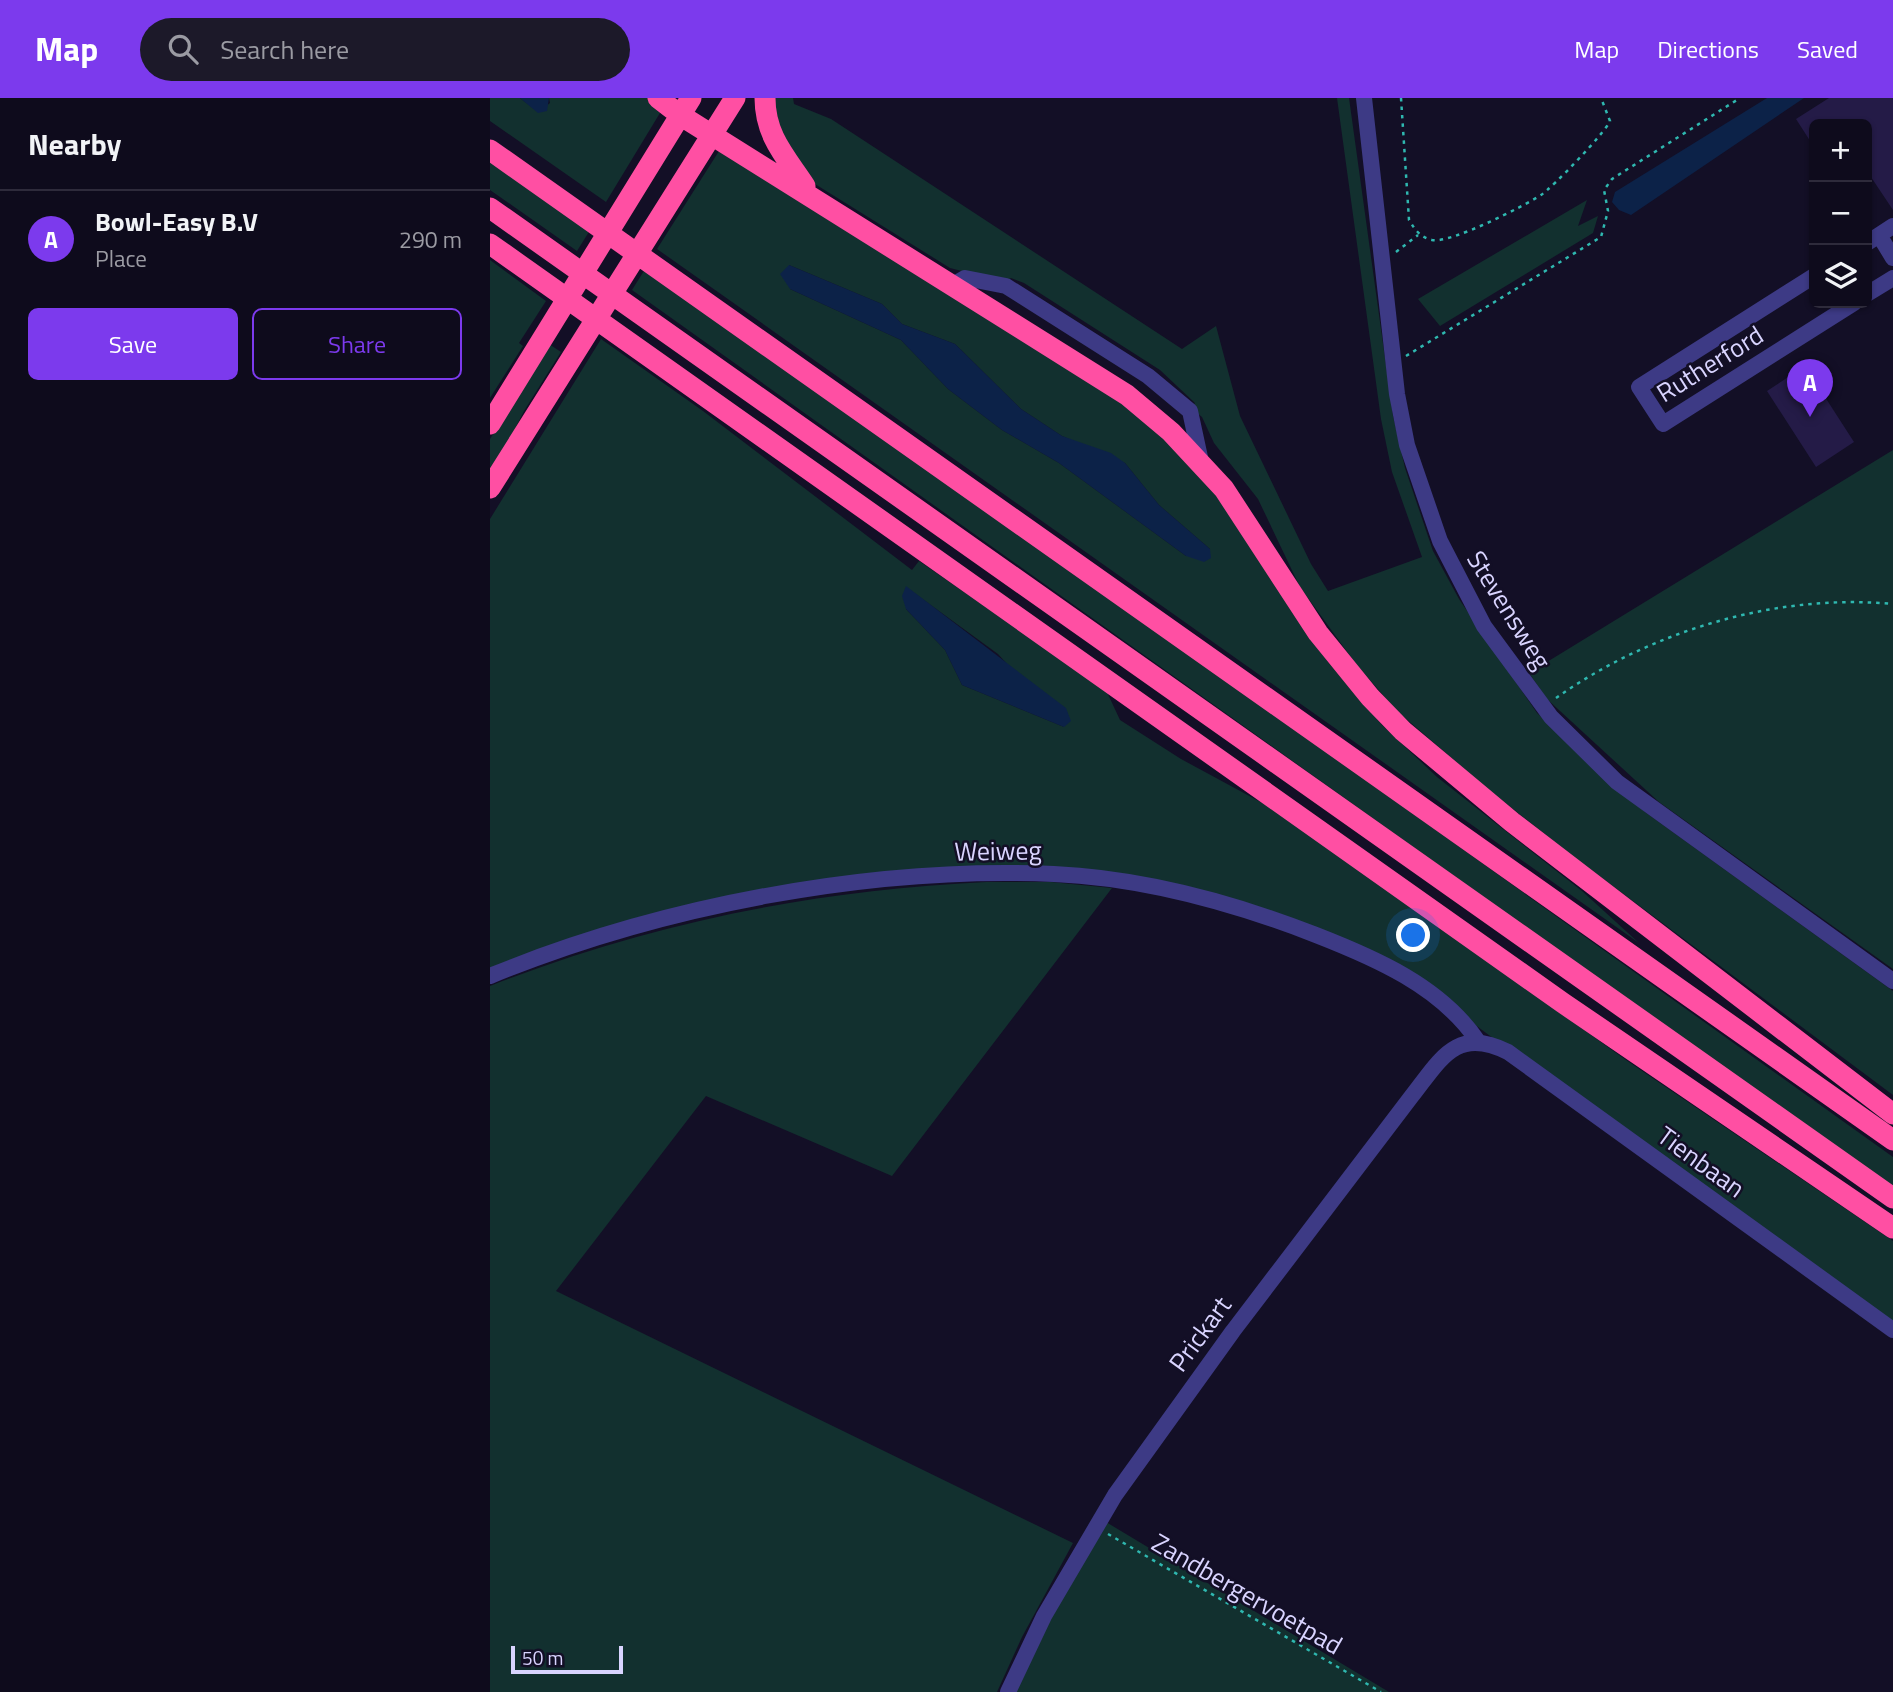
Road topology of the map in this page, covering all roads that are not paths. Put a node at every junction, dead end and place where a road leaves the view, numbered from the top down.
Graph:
1 (658, 98) edge
2 (735, 98) edge
3 (765, 98) edge
4 (1364, 98) edge
5 (685, 107) edge
6 (712, 135) junction
7 (490, 150) edge
8 (814, 199) junction
9 (490, 208) edge
10 (1880, 235) edge
11 (490, 244) edge
12 (1893, 258) edge
13 (1893, 278) edge
14 (1809, 279) edge
15 (953, 285) junction
16 (1872, 291) edge
17 (1846, 308) edge
18 (490, 425) edge
19 (1201, 462) junction
20 (490, 488) edge
21 (490, 976) edge
22 (1893, 981) edge
23 (1477, 1041) junction
24 (1893, 1114) edge
25 (1893, 1140) edge
26 (1893, 1198) edge
27 (1893, 1228) edge
28 (1893, 1331) edge
29 (1008, 1692) edge

1 - 5 highway
2 - 6 highway
3 - 8 highway
4 - 22 street, Stevensweg
5 - 6 highway
5 - 18 highway
6 - 8 highway
6 - 20 highway
7 - 25 highway
8 - 15 highway
9 - 26 highway
10 - 12 street
11 - 27 highway
13 - 16 street
14 - 17 street, Rutherford
15 - 19 highway
15 - 19 street
19 - 24 highway
21 - 23 street, Weiweg
23 - 28 street, Tienbaan
23 - 29 street, Prickart

